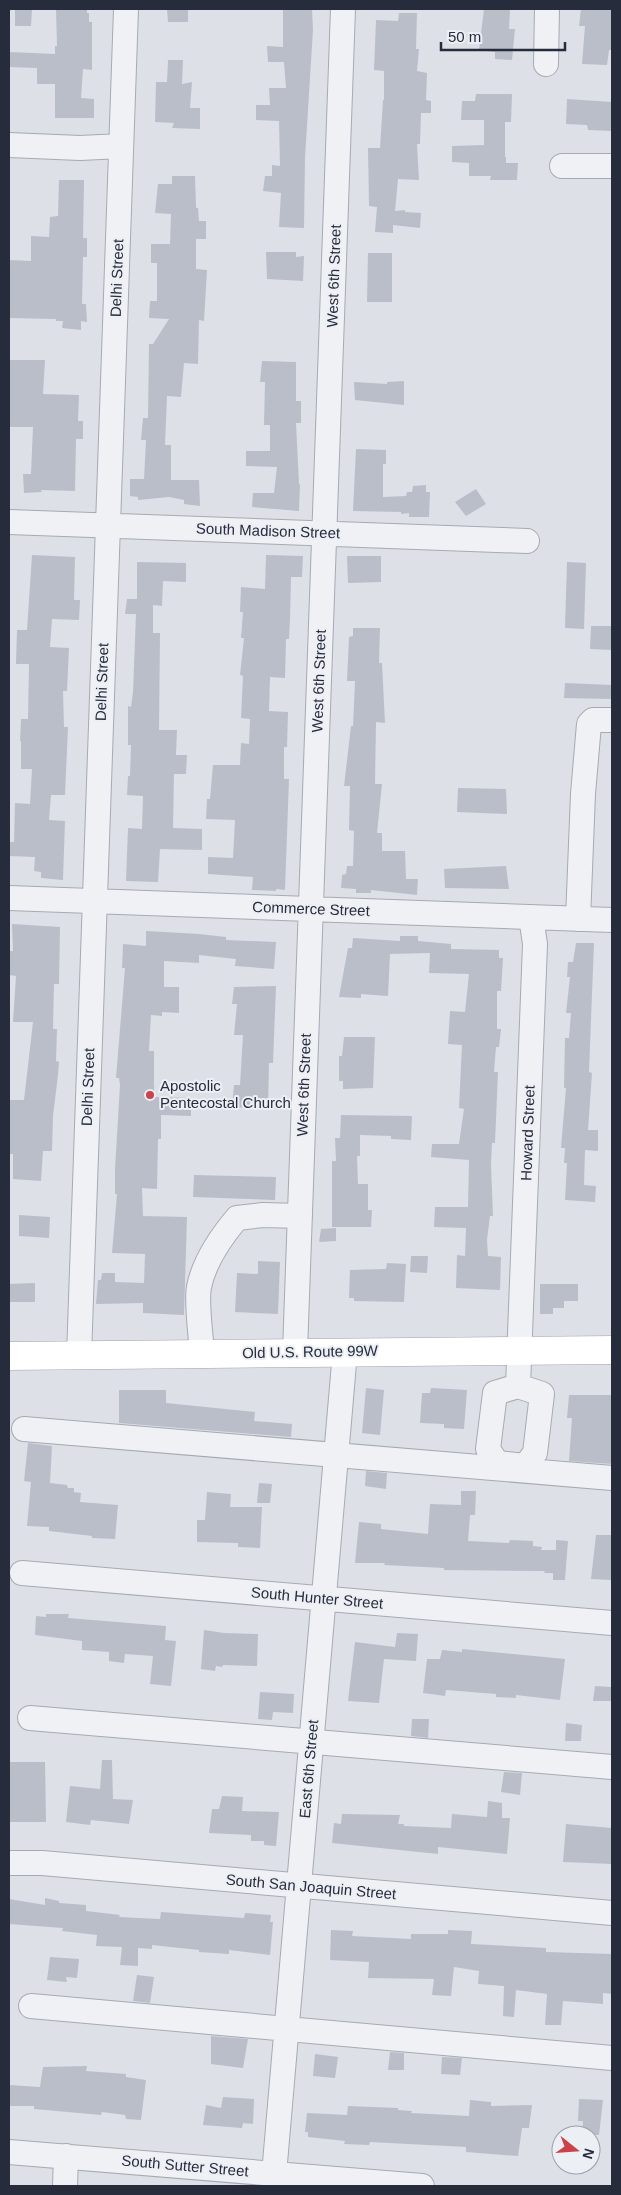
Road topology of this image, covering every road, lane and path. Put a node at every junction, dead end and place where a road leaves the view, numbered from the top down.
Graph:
1 (126, 9) edge
2 (343, 9) edge
3 (547, 9) edge
4 (546, 64) dead end
5 (9, 145) edge
6 (121, 146) junction
7 (562, 166) dead end
8 (612, 166) edge
9 (9, 522) edge
10 (108, 526) junction
11 (324, 533) junction
12 (527, 541) dead end
13 (612, 720) edge
14 (9, 898) edge
15 (95, 901) junction
16 (311, 909) junction
17 (531, 917) junction
18 (578, 918) junction
19 (612, 920) edge
20 (300, 1216) junction
21 (520, 1350) junction
22 (612, 1350) edge
23 (295, 1352) junction
24 (344, 1352) junction
25 (202, 1354) junction
26 (9, 1356) edge
27 (79, 1356) junction
28 (518, 1386) dead end
29 (24, 1430) dead end
30 (336, 1455) junction
31 (612, 1478) edge
32 (22, 1573) dead end
33 (323, 1599) junction
34 (612, 1623) edge
35 (30, 1718) dead end
36 (311, 1742) junction
37 (612, 1767) edge
38 (9, 1863) edge
39 (299, 1886) junction
40 (612, 1913) edge
41 (31, 2006) dead end
42 (286, 2029) junction
43 (612, 2058) edge
44 (9, 2152) edge
45 (66, 2156) junction
46 (273, 2180) edge
47 (64, 2186) edge
48 (422, 2186) edge

1 - 6 street, Delhi Street
2 - 11 street, West 6th Street
3 - 4 street
5 - 6 street
6 - 10 street, Delhi Street
7 - 8 street
9 - 10 street, South Madison Street
10 - 11 street, South Madison Street
10 - 15 street, Delhi Street
11 - 12 street, South Madison Street
11 - 16 street, West 6th Street
13 - 18 street
14 - 15 street, Commerce Street
15 - 16 street, Commerce Street
15 - 27 street, Delhi Street
16 - 17 street, Commerce Street
16 - 20 street, West 6th Street
17 - 18 street, Commerce Street
17 - 21 street, Howard Street
18 - 19 street, Commerce Street
20 - 23 street, West 6th Street
20 - 25 street
21 - 22 main road, Old U.S. Route 99W
21 - 24 main road, Old U.S. Route 99W
21 - 28 street, Howard Street
23 - 24 main road, Old U.S. Route 99W
23 - 25 main road, Old U.S. Route 99W
24 - 30 street, East 6th Street
25 - 27 main road, Old U.S. Route 99W
26 - 27 main road, Old U.S. Route 99W
29 - 30 street
30 - 31 street
30 - 33 street, East 6th Street
32 - 33 street, South Hunter Street
33 - 34 street, South Hunter Street
33 - 36 street, East 6th Street
35 - 36 street
36 - 37 street
36 - 39 street, East 6th Street
38 - 39 street, South San Joaquin Street
39 - 40 street, South San Joaquin Street
39 - 42 street, East 6th Street
41 - 42 street
42 - 43 street
42 - 46 street, East 6th Street
44 - 45 street, South Sutter Street
45 - 46 street, South Sutter Street
45 - 47 street
46 - 48 street, South Sutter Street

